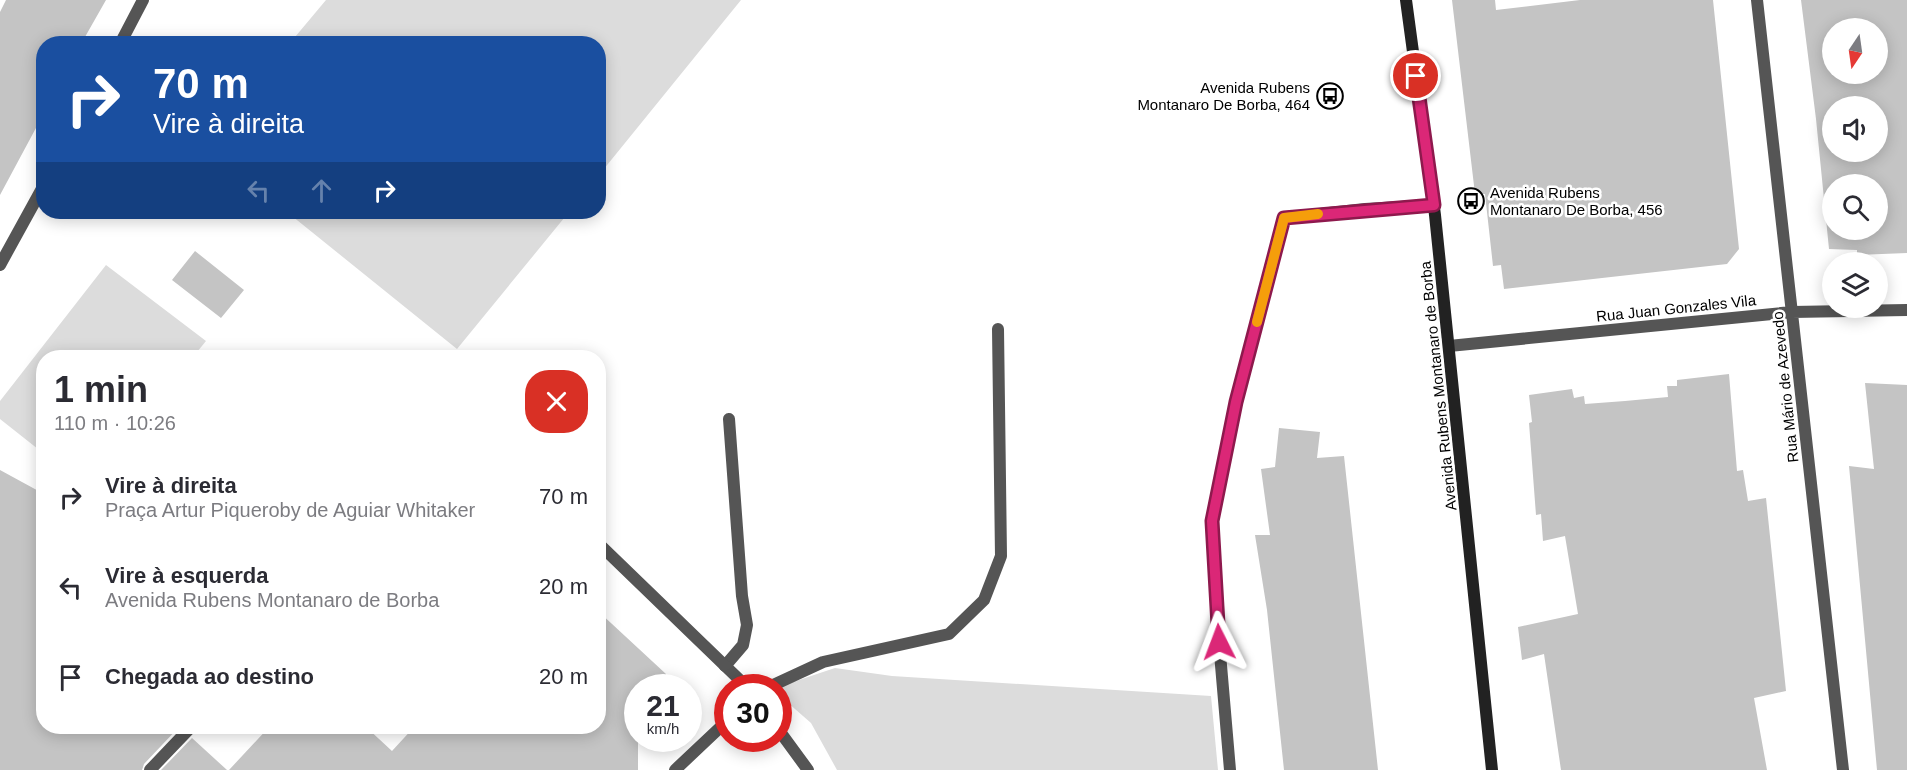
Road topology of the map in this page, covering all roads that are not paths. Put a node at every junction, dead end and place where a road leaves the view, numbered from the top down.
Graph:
1 (143, 0) edge
2 (1406, 0) edge
3 (1757, 0) edge
4 (124, 36) edge
5 (36, 199) edge
6 (1434, 205) junction
7 (0, 265) edge
8 (1907, 310) edge
9 (1792, 312) junction
10 (998, 329) dead end
11 (1449, 346) junction
12 (729, 419) dead end
13 (606, 551) edge
14 (725, 666) junction
15 (733, 674) edge
16 (792, 677) edge
17 (714, 733) edge
18 (184, 734) edge
19 (792, 748) edge
20 (150, 770) edge
21 (675, 770) edge
22 (808, 770) edge
23 (1230, 770) edge
24 (1492, 770) edge
25 (1843, 770) edge

1 - 4 street
2 - 6 street, Avenida Rubens Montanaro de Borba
3 - 9 street, Rua Mário de Azevedo
5 - 7 street
6 - 11 street, Avenida Rubens Montanaro de Borba
6 - 23 street
8 - 9 street, Rua Juan Gonzales Vila
9 - 11 street, Rua Juan Gonzales Vila
9 - 25 street, Rua Mário de Azevedo
10 - 16 street
11 - 24 street, Avenida Rubens Montanaro de Borba
12 - 14 street
13 - 14 street
14 - 15 street
17 - 21 street
18 - 20 street
19 - 22 street

